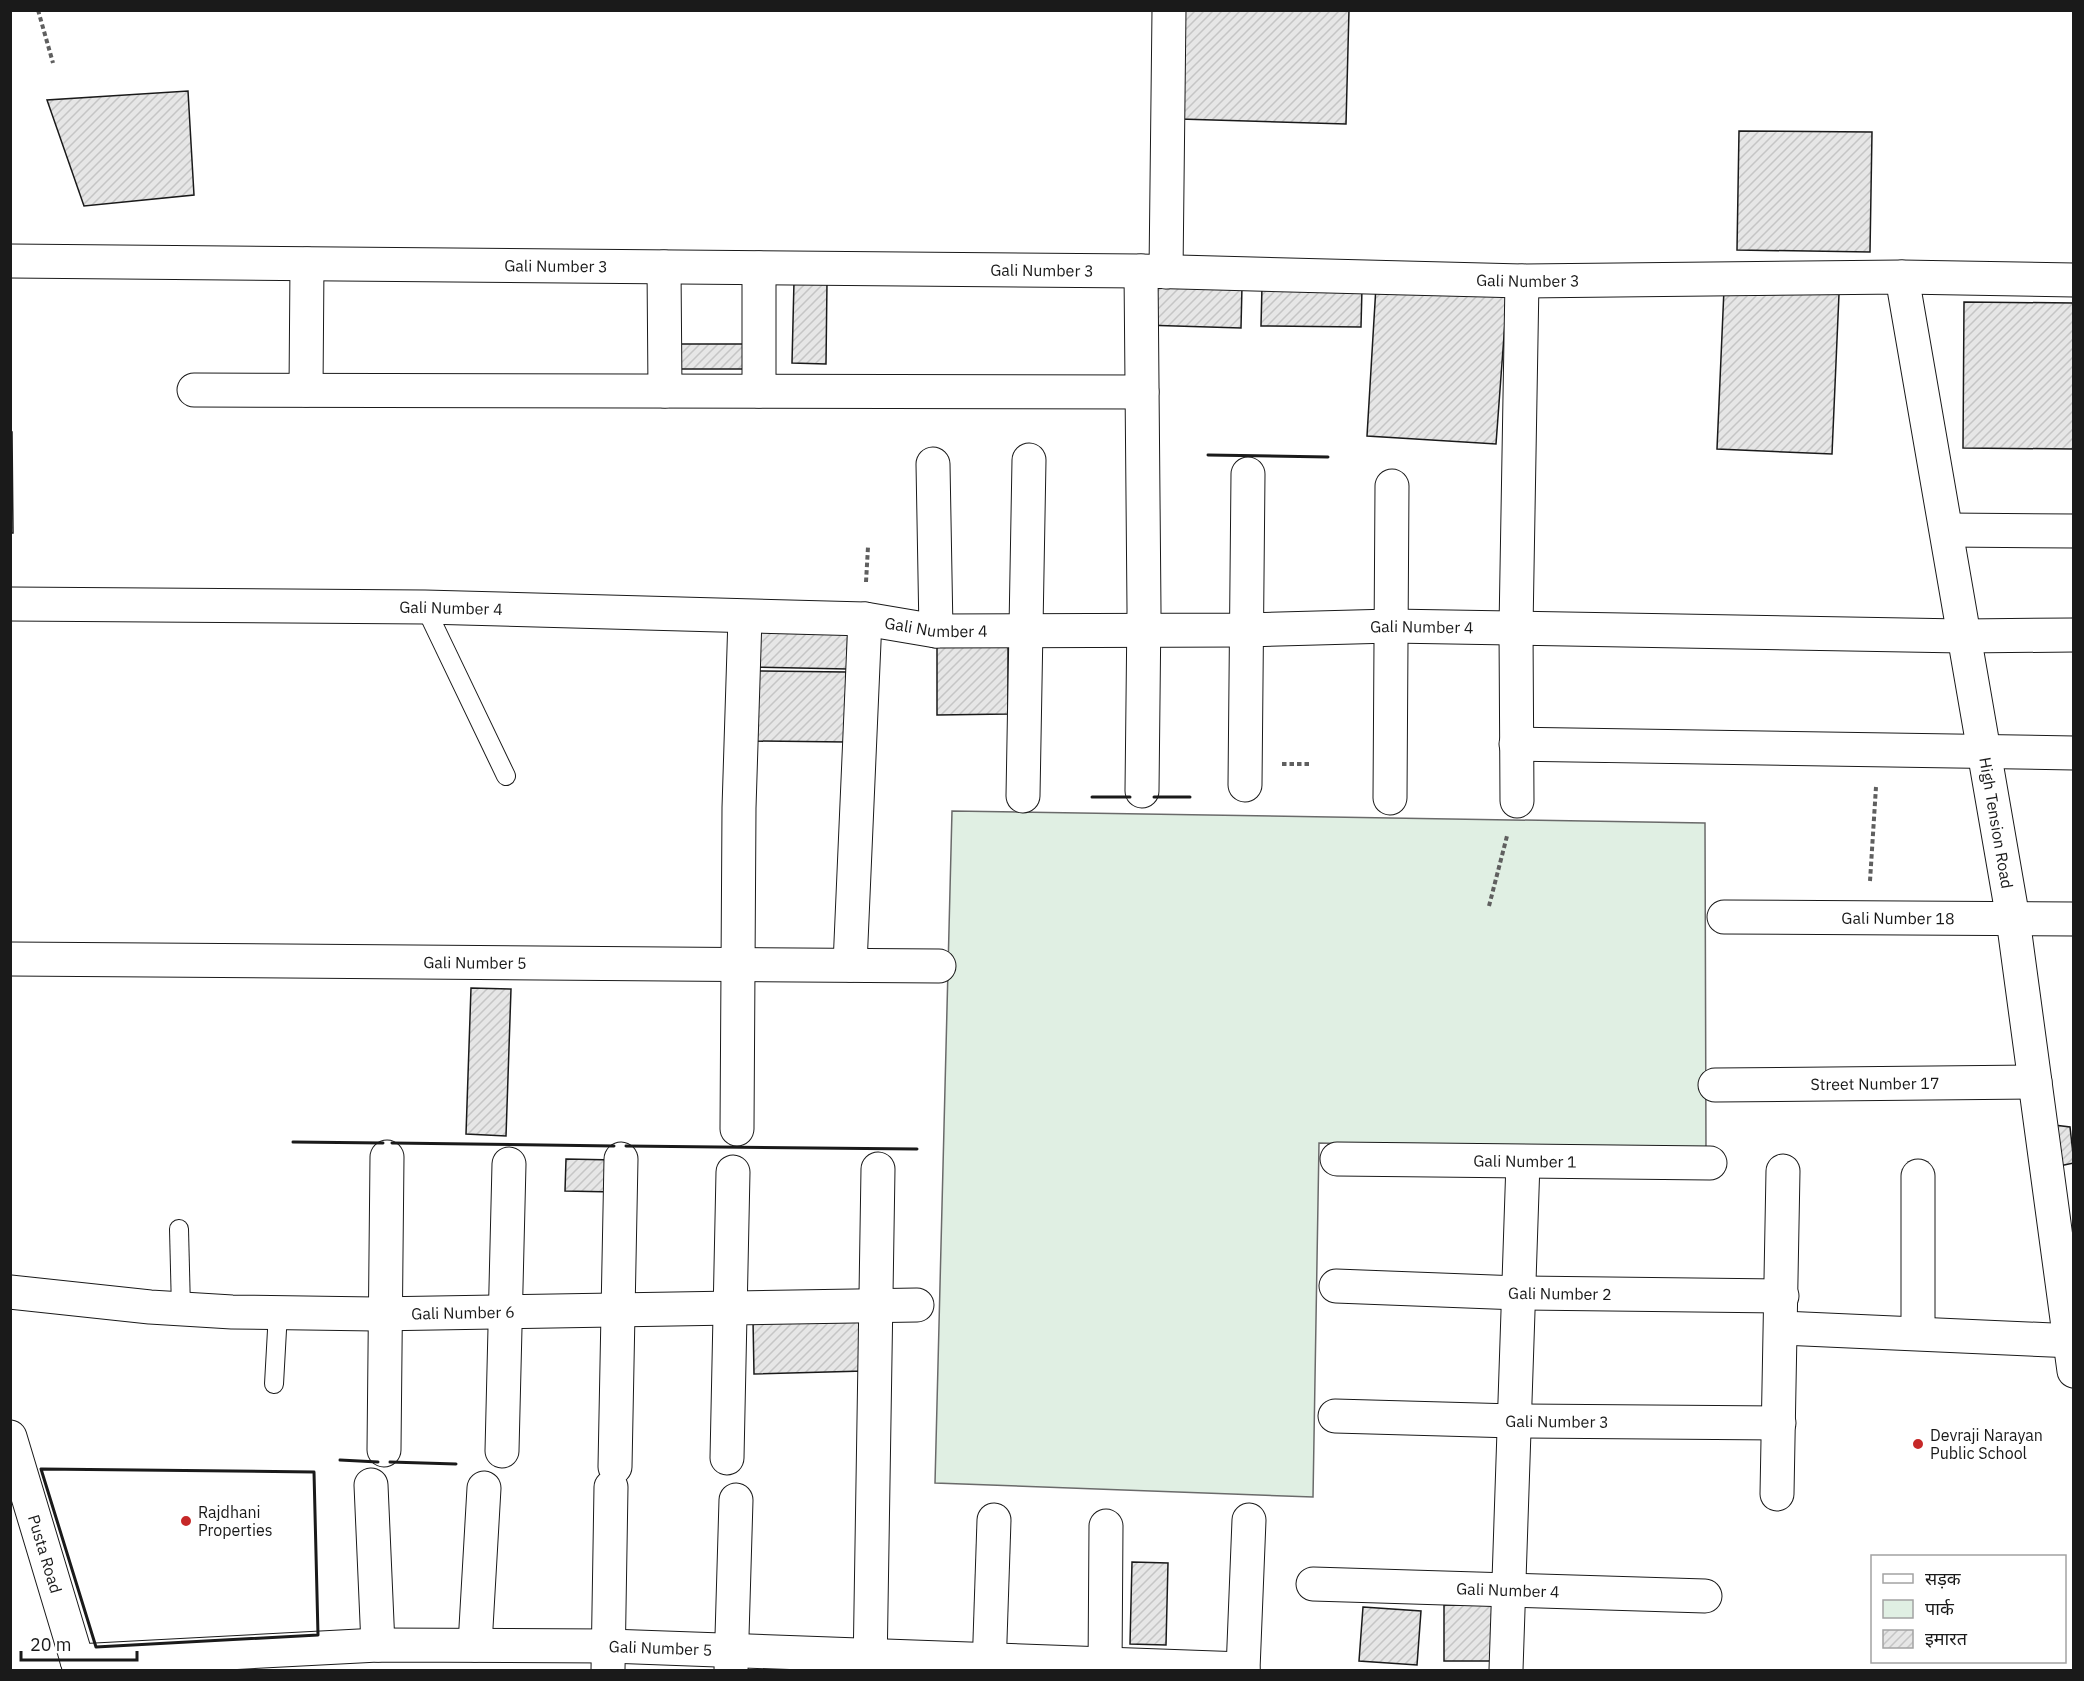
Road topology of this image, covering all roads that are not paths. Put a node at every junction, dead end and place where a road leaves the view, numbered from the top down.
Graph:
1 (1169, 10) edge
2 (10, 261) edge
3 (307, 264) junction
4 (664, 267) junction
5 (759, 268) junction
6 (1153, 271) junction
7 (1902, 277) junction
8 (2073, 280) edge
9 (1522, 281) junction
10 (194, 390) dead end
11 (306, 390) junction
12 (665, 391) junction
13 (759, 391) junction
14 (1142, 392) junction
15 (1029, 460) dead end
16 (933, 464) dead end
17 (1248, 474) dead end
18 (1392, 486) dead end
19 (1947, 530) junction
20 (2073, 531) edge
21 (10, 604) edge
22 (425, 607) junction
23 (745, 617) junction
24 (865, 619) junction
25 (1391, 626) junction
26 (1516, 628) junction
27 (1026, 630) junction
28 (1144, 630) junction
29 (1247, 630) junction
30 (936, 631) junction
31 (2073, 635) edge
32 (1962, 636) junction
33 (1516, 744) junction
34 (1985, 752) junction
35 (2073, 753) edge
36 (506, 776) dead end
37 (1245, 785) dead end
38 (1142, 791) dead end
39 (1023, 796) dead end
40 (1390, 798) dead end
41 (1517, 801) road end
42 (1724, 917) dead end
43 (2013, 919) junction
44 (2073, 919) edge
45 (10, 959) edge
46 (738, 964) junction
47 (850, 965) junction
48 (939, 966) dead end
49 (2035, 1082) junction
50 (1715, 1085) dead end
51 (737, 1129) dead end
52 (387, 1157) dead end
53 (621, 1159) dead end
54 (1337, 1159) dead end
55 (1524, 1162) junction
56 (1710, 1163) dead end
57 (509, 1164) dead end
58 (878, 1169) dead end
59 (1783, 1171) dead end
60 (733, 1172) dead end
61 (1918, 1176) dead end
62 (179, 1229) dead end
63 (1336, 1286) dead end
64 (10, 1292) edge
65 (1519, 1293) junction
66 (1782, 1296) junction
67 (876, 1305) junction
68 (917, 1305) dead end
69 (181, 1308) junction
70 (730, 1308) junction
71 (618, 1309) junction
72 (507, 1311) junction
73 (278, 1312) junction
74 (387, 1314) junction
75 (1782, 1328) junction
76 (1918, 1333) junction
77 (2072, 1351) edge
78 (274, 1384) dead end
79 (1335, 1416) dead end
80 (1514, 1421) junction
81 (1779, 1423) junction
82 (10, 1437) edge
83 (384, 1450) dead end
84 (502, 1451) dead end
85 (727, 1458) dead end
86 (371, 1485) dead end
87 (484, 1488) dead end
88 (1777, 1494) dead end
89 (736, 1500) dead end
90 (994, 1520) dead end
91 (1249, 1520) dead end
92 (1106, 1526) dead end
93 (1313, 1584) dead end
94 (1508, 1591) junction
95 (1705, 1596) dead end
96 (378, 1646) junction
97 (475, 1646) junction
98 (609, 1658) edge
99 (731, 1660) edge
100 (870, 1662) edge
101 (990, 1665) edge
102 (78, 1666) edge
103 (1105, 1668) edge
104 (1243, 1670) edge
105 (1506, 1671) edge

1 - 6 street
2 - 3 street, Gali Number 3
3 - 4 street, Gali Number 3
3 - 11 street
4 - 5 street, Gali Number 3
4 - 12 street
5 - 6 street, Gali Number 3
5 - 13 street
6 - 9 street, Gali Number 3
6 - 14 street
7 - 8 street, Gali Number 3
7 - 9 street, Gali Number 3
7 - 19 street, High Tension Road
9 - 26 street
10 - 11 street
11 - 12 street
12 - 13 street
13 - 14 street
14 - 28 street
15 - 27 street
16 - 30 street
17 - 29 street
18 - 25 street
19 - 20 street
19 - 32 street, High Tension Road
21 - 22 street, Gali Number 4
22 - 23 street, Gali Number 4
22 - 36 lane
23 - 24 street, Gali Number 4
23 - 46 street
24 - 30 street, Gali Number 4
24 - 47 street
25 - 26 street, Gali Number 4
25 - 29 street, Gali Number 4
25 - 40 street
26 - 32 street, Gali Number 4
26 - 33 street
27 - 28 street, Gali Number 4
27 - 30 street, Gali Number 4
27 - 39 street
28 - 29 street, Gali Number 4
28 - 38 street
29 - 37 street
31 - 32 street, Gali Number 4
32 - 34 street, High Tension Road
33 - 34 street
33 - 41 street
34 - 35 street
34 - 43 street, High Tension Road
42 - 43 street, Gali Number 18
43 - 44 street, Gali Number 18
43 - 49 street, High Tension Road
45 - 46 street, Gali Number 5
46 - 47 street, Gali Number 5
46 - 51 street
47 - 48 street, Gali Number 5
49 - 50 street, Street Number 17
49 - 77 street, High Tension Road
52 - 74 street
53 - 71 street
54 - 55 street, Gali Number 1
55 - 56 street, Gali Number 1
55 - 65 street
57 - 72 street
58 - 67 street
59 - 66 street
60 - 70 street
61 - 76 street
62 - 69 lane
63 - 65 street, Gali Number 2
64 - 69 street, Gali Number 6
65 - 66 street, Gali Number 2
65 - 80 street
66 - 75 street
67 - 68 street, Gali Number 6
67 - 70 street, Gali Number 6
67 - 100 street
69 - 73 street, Gali Number 6
70 - 71 street, Gali Number 6
70 - 85 street
71 - 72 street, Gali Number 6
71 - 98 street
72 - 74 street, Gali Number 6
72 - 84 street
73 - 74 street, Gali Number 6
73 - 78 lane
74 - 83 street
75 - 76 street
75 - 81 street
76 - 77 street
79 - 80 street, Gali Number 3
80 - 81 street, Gali Number 3
80 - 94 street
81 - 88 street
82 - 102 street, Pusta Road
86 - 96 street
87 - 97 street
89 - 99 street
90 - 101 street
91 - 104 street
92 - 103 street
93 - 94 street, Gali Number 4
94 - 95 street, Gali Number 4
94 - 105 street
96 - 97 street, Gali Number 5
96 - 102 street, Gali Number 5
97 - 98 street, Gali Number 5
98 - 99 street, Gali Number 5
99 - 100 street, Gali Number 5
100 - 101 street, Gali Number 5
101 - 103 street, Gali Number 5
103 - 104 street, Gali Number 5

